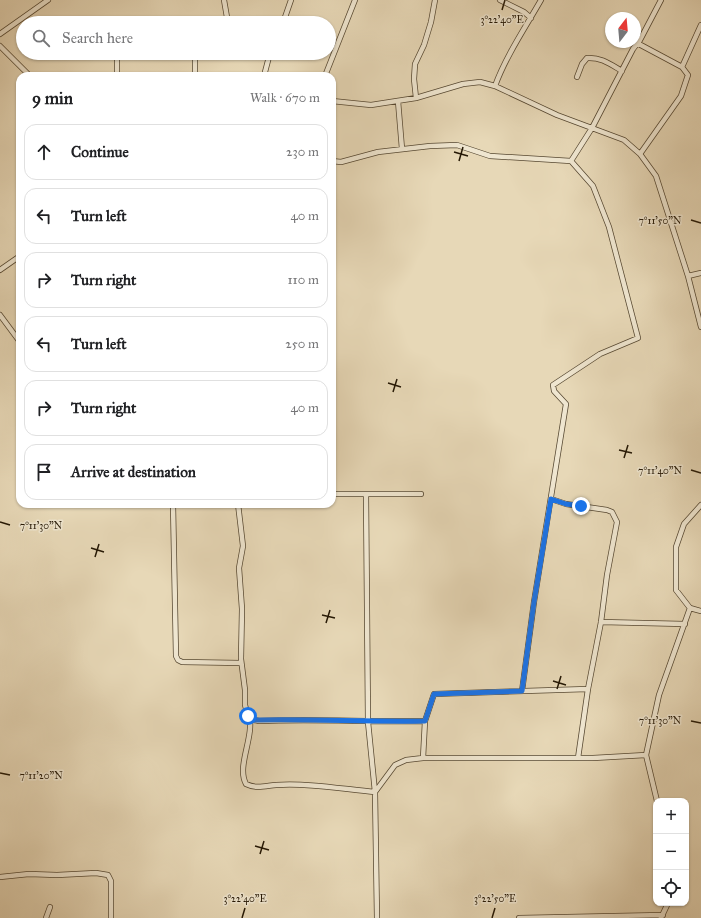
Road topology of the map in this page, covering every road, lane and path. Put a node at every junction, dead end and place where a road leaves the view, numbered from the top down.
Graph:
1 (48, 0) edge
2 (224, 0) edge
3 (291, 0) edge
4 (355, 0) edge
5 (435, 0) edge
6 (500, 0) edge
7 (541, 0) edge
8 (661, 0) edge
9 (25, 16) edge
10 (227, 16) edge
11 (285, 16) edge
12 (531, 18) junction
13 (16, 23) edge
14 (701, 25) edge
15 (0, 34) edge
16 (641, 37) edge
17 (641, 45) edge
18 (0, 46) edge
19 (336, 47) edge
20 (633, 48) edge
21 (117, 60) edge
22 (195, 60) edge
23 (268, 60) edge
24 (331, 60) edge
25 (682, 67) junction
26 (622, 71) junction
27 (26, 72) edge
28 (117, 72) edge
29 (195, 72) edge
30 (265, 72) edge
31 (326, 72) edge
32 (577, 77) dead end
33 (495, 86) junction
34 (416, 98) junction
35 (336, 101) edge
36 (398, 101) junction
37 (592, 128) junction
38 (402, 149) junction
39 (640, 154) junction
40 (336, 161) edge
41 (571, 161) junction
42 (16, 259) edge
43 (0, 270) edge
44 (701, 273) edge
45 (688, 276) junction
46 (0, 315) edge
47 (701, 327) edge
48 (16, 337) edge
49 (336, 494) edge
50 (366, 494) junction
51 (421, 494) dead end
52 (551, 499) junction
53 (701, 505) edge
54 (173, 508) edge
55 (238, 508) edge
56 (690, 608) junction
57 (701, 611) edge
58 (601, 622) junction
59 (685, 624) junction
60 (241, 664) junction
61 (588, 689) junction
62 (522, 691) junction
63 (249, 714) junction
64 (425, 721) junction
65 (368, 722) junction
66 (646, 755) junction
67 (423, 758) junction
68 (578, 758) junction
69 (375, 792) junction
70 (656, 798) edge
71 (0, 877) edge
72 (667, 906) edge
73 (50, 907) dead end
74 (662, 916) edge
75 (46, 918) edge
76 (110, 918) edge
77 (377, 918) edge
78 (520, 918) edge

1 - 9 street
2 - 10 street
3 - 11 street
4 - 19 street
5 - 34 street
6 - 12 street
7 - 12 street
8 - 16 street
12 - 33 street
13 - 15 street
14 - 25 street
17 - 25 street
18 - 27 street
20 - 26 street
21 - 28 street
22 - 29 street
23 - 30 street
24 - 31 street
25 - 39 street
26 - 32 street
26 - 37 street
33 - 34 street
33 - 37 street
34 - 36 street
35 - 36 street
36 - 38 street
37 - 39 street
37 - 41 street
38 - 40 street
38 - 41 street
39 - 45 street
41 - 52 street
42 - 43 street
44 - 45 street
45 - 47 street
46 - 48 street
49 - 50 street
50 - 51 street
50 - 65 street
52 - 58 street
52 - 62 street
53 - 56 street
54 - 60 street
55 - 60 street
56 - 57 street
56 - 59 street
58 - 59 street
58 - 61 street
59 - 66 street
60 - 63 street
61 - 62 street
61 - 68 street
62 - 64 street
63 - 65 street
63 - 69 street
64 - 65 street
64 - 67 street
65 - 69 street
66 - 68 street
66 - 70 street
67 - 68 street
67 - 69 street
69 - 77 street
71 - 76 street
72 - 74 street
73 - 75 street
74 - 78 street

